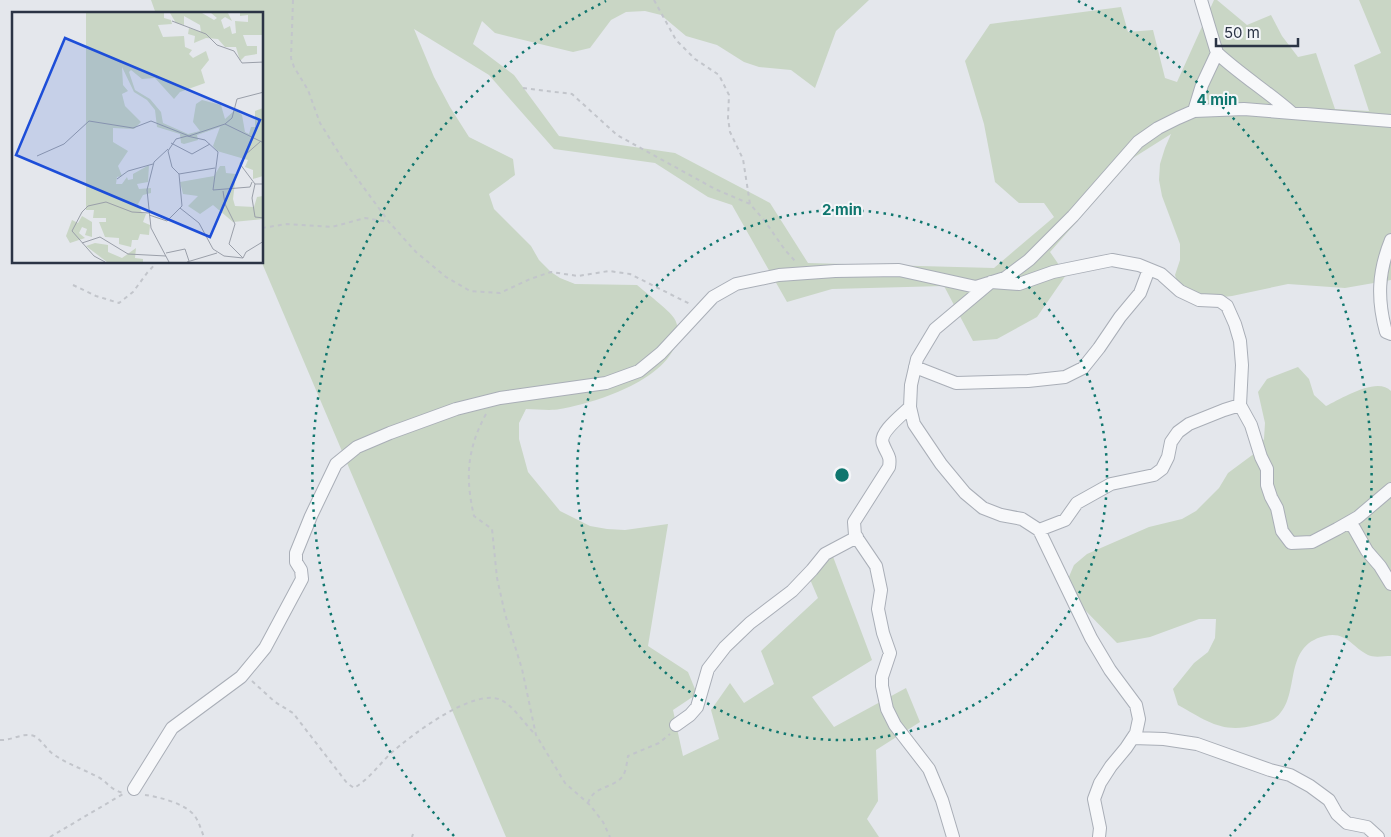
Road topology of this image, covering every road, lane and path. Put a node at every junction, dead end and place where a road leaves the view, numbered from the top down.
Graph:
1 (293, 0) edge
2 (654, 0) edge
3 (1201, 0) edge
4 (1217, 53) junction
5 (523, 88) dead end
6 (1194, 112) junction
7 (1292, 113) junction
8 (1391, 121) edge
9 (750, 204) junction
10 (389, 222) junction
11 (264, 228) edge
12 (1391, 240) edge
13 (155, 264) edge
14 (1149, 269) junction
15 (805, 273) junction
16 (991, 282) junction
17 (73, 285) dead end
18 (701, 310) junction
19 (1391, 334) edge
20 (915, 367) junction
21 (494, 400) junction
22 (1240, 405) junction
23 (910, 407) junction
24 (1391, 489) edge
25 (1348, 522) junction
26 (1039, 530) junction
27 (857, 537) junction
28 (1391, 584) edge
29 (241, 677) junction
30 (676, 725) joint
31 (536, 736) junction
32 (1132, 738) junction
33 (0, 740) edge
34 (129, 791) junction
35 (588, 803) junction
36 (50, 837) edge
37 (204, 837) edge
38 (610, 837) edge
39 (953, 837) edge
40 (1099, 837) edge
41 (1378, 837) edge

1 - 10 path
2 - 9 path
3 - 4 street
4 - 6 street
4 - 7 street
5 - 9 path
6 - 7 street
6 - 16 street
7 - 8 street
9 - 15 path
10 - 11 path
10 - 18 path
12 - 19 street
13 - 17 path
14 - 16 street
14 - 20 street
14 - 22 street
15 - 16 street
15 - 18 street
16 - 20 street
18 - 21 street
20 - 23 street
21 - 29 street
21 - 31 path
22 - 25 street
22 - 26 street
23 - 26 street
23 - 27 street
24 - 25 street
25 - 28 street
26 - 32 street
27 - 30 street
27 - 39 street
29 - 31 path
29 - 34 street
30 - 35 path
31 - 35 path
32 - 40 street
32 - 41 street
33 - 34 path
34 - 36 path
34 - 37 path
35 - 38 path

